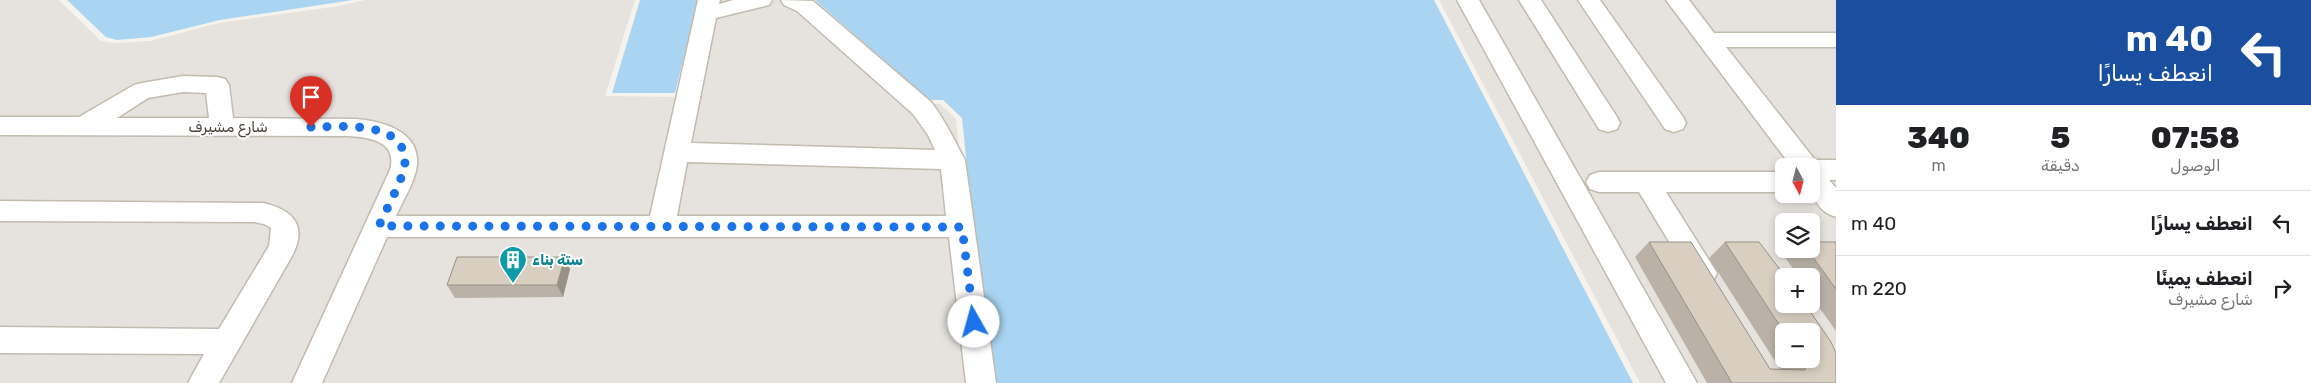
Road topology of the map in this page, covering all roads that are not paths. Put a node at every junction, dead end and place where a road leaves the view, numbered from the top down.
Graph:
1 (761, 0) edge
2 (792, 0) edge
3 (1468, 0) edge
4 (1530, 0) edge
5 (1590, 0) edge
6 (1677, 0) edge
7 (708, 7) edge
8 (1707, 40) junction
9 (1836, 40) edge
10 (1608, 123) dead end
11 (1674, 123) dead end
12 (0, 126) edge
13 (84, 126) junction
14 (222, 127) junction
15 (677, 152) junction
16 (952, 160) junction
17 (1599, 182) dead end
18 (1646, 182) junction
19 (1775, 182) edge
20 (1821, 183) edge
21 (0, 211) edge
22 (379, 226) junction
23 (661, 226) junction
24 (962, 227) junction
25 (1714, 291) edge
26 (0, 340) edge
27 (227, 342) junction
28 (314, 370) edge
29 (203, 383) edge
30 (981, 383) edge
31 (1682, 383) edge

1 - 7 street
2 - 16 street
3 - 31 street
4 - 10 street
5 - 11 street
6 - 8 street
7 - 15 street
8 - 9 street
8 - 20 street
12 - 13 street, شارع مشيرف
13 - 14 street, شارع مشيرف
13 - 14 street
14 - 22 street, شارع مشيرف
15 - 16 street
15 - 23 street
16 - 24 street
17 - 18 lane
18 - 19 lane
18 - 25 street
21 - 27 street
22 - 23 street
22 - 28 street, شارع مشيرف
23 - 24 street
24 - 30 street
26 - 27 street
27 - 29 street

